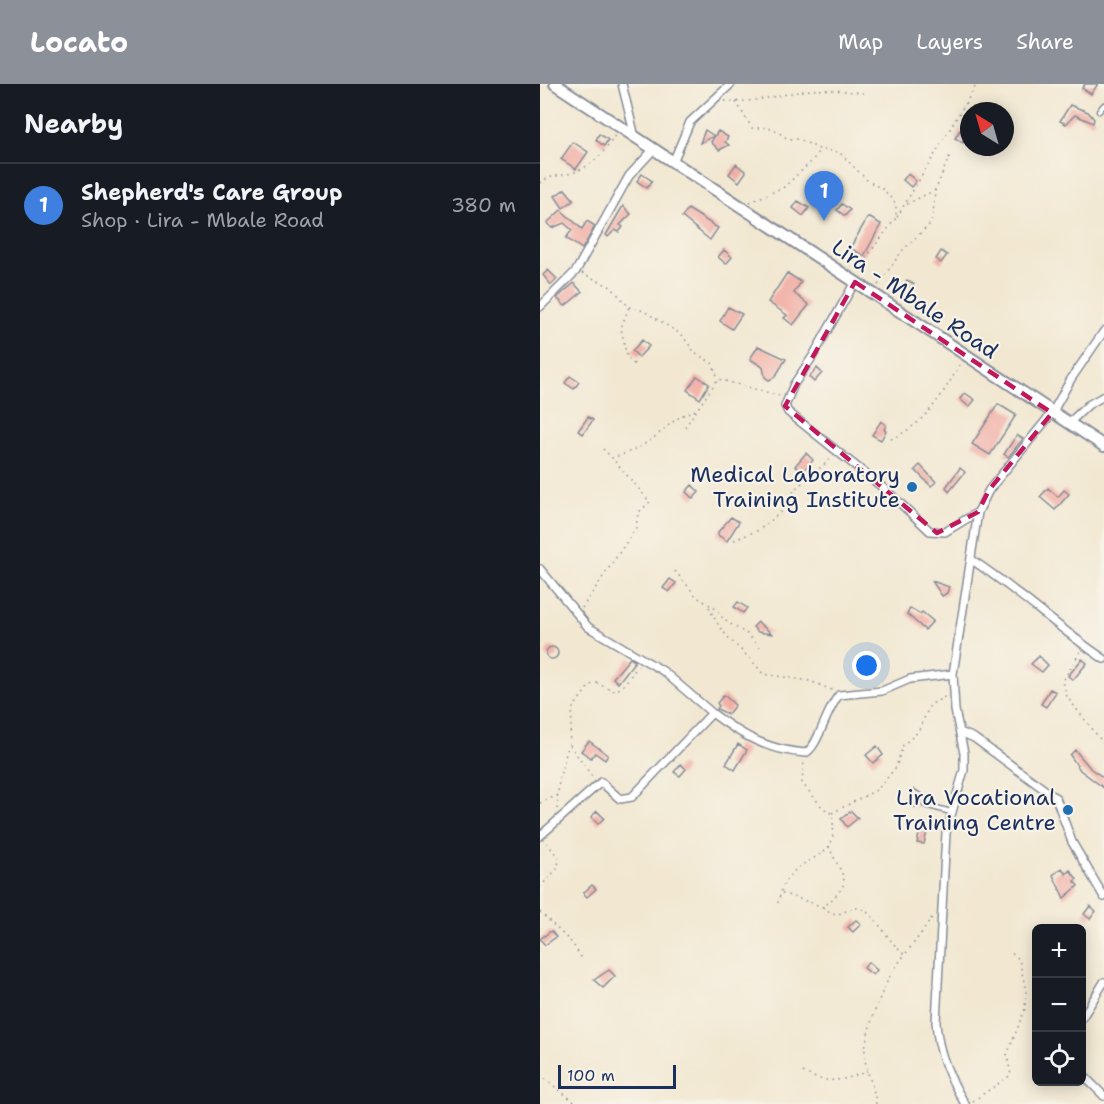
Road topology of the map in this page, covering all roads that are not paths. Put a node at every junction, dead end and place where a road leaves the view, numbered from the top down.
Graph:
1 (555, 84) edge
2 (622, 84) edge
3 (731, 84) edge
4 (1104, 105) edge
5 (1099, 111) dead end
6 (635, 137) junction
7 (654, 149) junction
8 (673, 162) junction
9 (853, 280) junction
10 (540, 307) edge
11 (1104, 331) edge
12 (1104, 396) edge
13 (1052, 413) junction
14 (1070, 422) junction
15 (1104, 446) edge
16 (978, 512) junction
17 (972, 560) junction
18 (540, 569) edge
19 (1104, 659) edge
20 (953, 674) junction
21 (712, 713) junction
22 (960, 732) junction
23 (925, 805) dead end
24 (952, 812) junction
25 (540, 836) edge
26 (1104, 897) edge
27 (1104, 982) edge
28 (1086, 1011) edge
29 (1086, 1078) edge
30 (1104, 1096) edge
31 (965, 1104) edge

1 - 6 main road, Lira - Mbale Road
2 - 6 street
3 - 8 street
4 - 5 lane
6 - 7 main road, Lira - Mbale Road
7 - 8 main road, Lira - Mbale Road
7 - 10 street
8 - 9 main road, Lira - Mbale Road
9 - 13 main road, Lira - Mbale Road
9 - 16 street
11 - 13 street
12 - 14 street
13 - 14 main road, Lira - Mbale Road
13 - 16 street
14 - 15 main road, Lira - Mbale Road
16 - 17 street
17 - 19 street
17 - 20 street
18 - 21 street
20 - 21 street
20 - 22 street
21 - 25 street
22 - 24 street
22 - 26 street
23 - 24 lane
24 - 31 street
27 - 28 street
29 - 30 street

